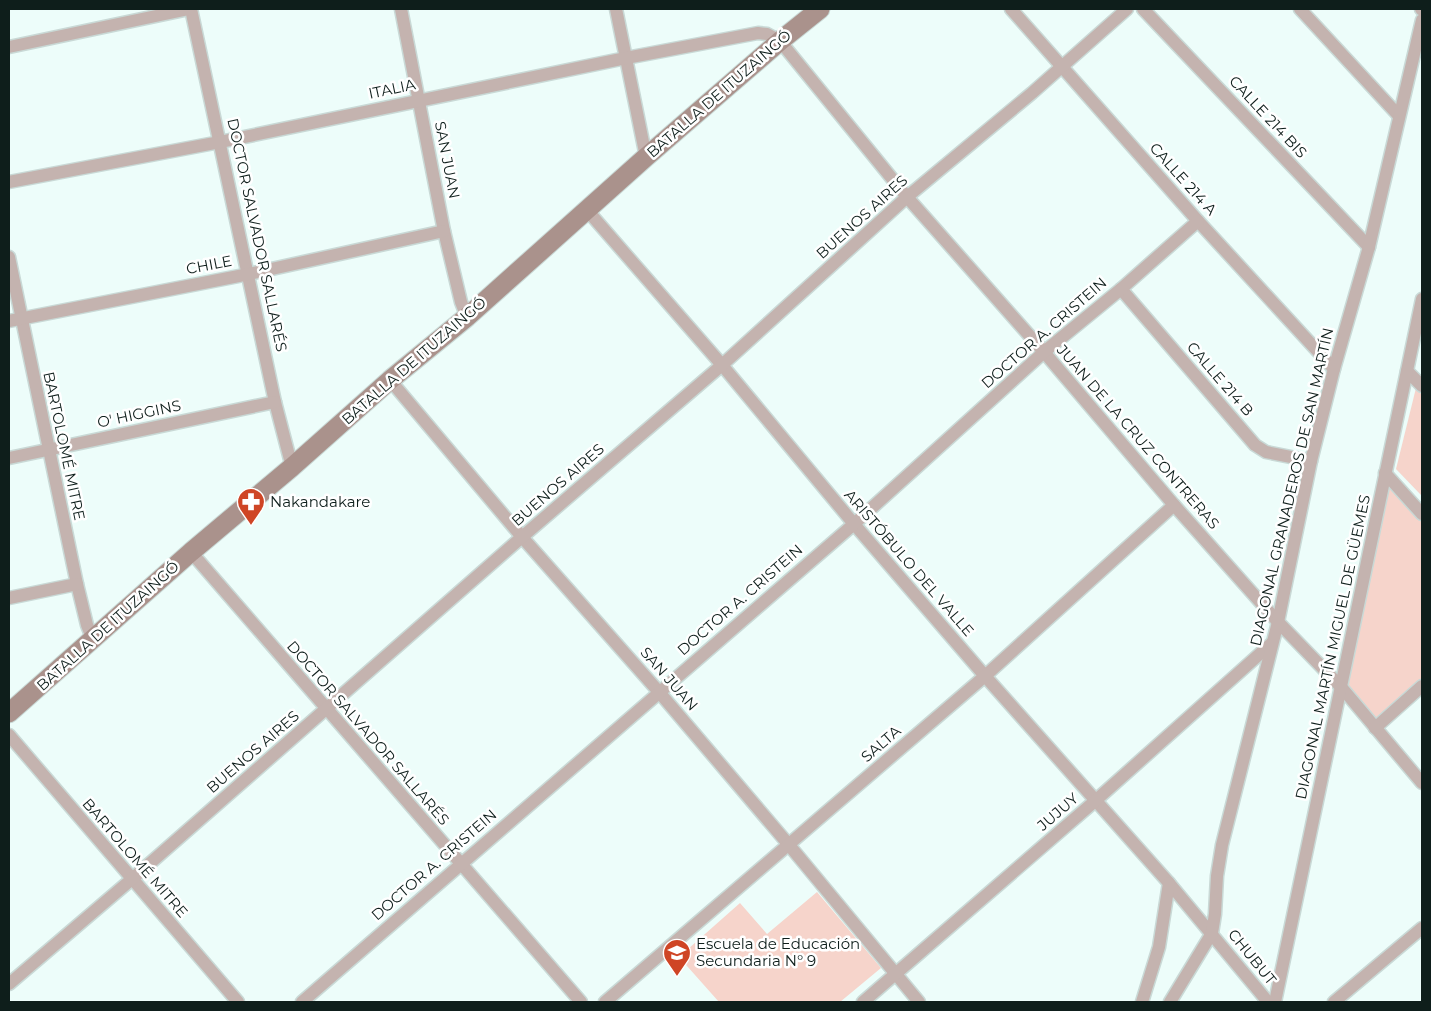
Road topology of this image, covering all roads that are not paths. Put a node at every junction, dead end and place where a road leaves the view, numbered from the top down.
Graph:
1 (190, 9) edge
2 (401, 9) edge
3 (616, 9) edge
4 (1010, 9) edge
5 (1127, 9) edge
6 (1143, 9) edge
7 (1300, 9) edge
8 (818, 10) edge
9 (1422, 20) edge
10 (780, 41) junction
11 (9, 47) edge
12 (626, 58) junction
13 (1061, 68) junction
14 (419, 100) junction
15 (1399, 116) junction
16 (220, 142) junction
17 (646, 157) junction
18 (9, 182) edge
19 (907, 197) junction
20 (587, 210) junction
21 (1198, 221) junction
22 (444, 232) junction
23 (1368, 247) junction
24 (9, 256) edge
25 (249, 274) junction
26 (1121, 289) junction
27 (1422, 299) edge
28 (467, 317) junction
29 (22, 318) junction
30 (9, 321) edge
31 (1418, 345) edge
32 (1044, 352) junction
33 (722, 366) junction
34 (1334, 369) junction
35 (1407, 371) junction
36 (390, 380) junction
37 (1422, 386) edge
38 (275, 402) junction
39 (48, 450) junction
40 (9, 458) edge
41 (1311, 462) junction
42 (292, 467) junction
43 (1386, 474) junction
44 (1174, 506) junction
45 (1422, 514) edge
46 (854, 524) junction
47 (522, 537) junction
48 (191, 552) junction
49 (77, 584) junction
50 (9, 598) edge
51 (1278, 622) junction
52 (93, 640) junction
53 (1272, 644) junction
54 (985, 676) junction
55 (1422, 686) edge
56 (1342, 688) junction
57 (659, 692) junction
58 (326, 709) junction
59 (9, 713) edge
60 (1375, 728) junction
61 (9, 734) edge
62 (1422, 783) edge
63 (1095, 801) junction
64 (789, 844) junction
65 (460, 863) junction
66 (132, 880) junction
67 (1169, 884) junction
68 (1422, 928) edge
69 (1212, 933) junction
70 (895, 974) junction
71 (9, 984) edge
72 (238, 1002) edge
73 (302, 1002) edge
74 (581, 1002) edge
75 (604, 1002) edge
76 (863, 1002) edge
77 (919, 1002) edge
78 (1142, 1002) edge
79 (1170, 1002) edge
80 (1268, 1002) edge
81 (1275, 1002) edge
82 (1334, 1002) edge

1 - 11 street
1 - 16 street, DOCTOR SALVADOR SALLARÉS
2 - 14 street, SAN JUAN
3 - 12 street
4 - 13 street, CALLE 214 A
5 - 13 street, BUENOS AIRES
6 - 23 street, CALLE 214 BIS
7 - 15 street
8 - 10 main road, BATALLA DE ITUZAINGÓ
9 - 15 street, DIAGONAL GRANADEROS DE SAN MARTÍN
10 - 12 street, ITALIA
10 - 17 main road, BATALLA DE ITUZAINGÓ
10 - 19 street, JUAN DE LA CRUZ CONTRERAS
12 - 14 street, ITALIA
12 - 17 street
13 - 19 street, BUENOS AIRES
13 - 21 street, CALLE 214 A
14 - 16 street, ITALIA
14 - 22 street, SAN JUAN
15 - 23 street, DIAGONAL GRANADEROS DE SAN MARTÍN
16 - 18 street, ITALIA
16 - 25 street, DOCTOR SALVADOR SALLARÉS
17 - 20 main road, BATALLA DE ITUZAINGÓ
19 - 32 street, JUAN DE LA CRUZ CONTRERAS
19 - 33 street, BUENOS AIRES
20 - 28 main road, BATALLA DE ITUZAINGÓ
20 - 33 street, ARISTÓBULO DEL VALLE
21 - 26 street, DOCTOR A. CRISTEIN
21 - 34 street, CALLE 214 A
22 - 25 street, CHILE
22 - 28 street, SAN JUAN
23 - 34 street, DIAGONAL GRANADEROS DE SAN MARTÍN
24 - 29 street, BARTOLOMÉ MITRE
25 - 29 street, CHILE
25 - 38 street, DOCTOR SALVADOR SALLARÉS
26 - 32 street, DOCTOR A. CRISTEIN
26 - 41 street, CALLE 214 B
27 - 31 street, DIAGONAL MARTÍN MIGUEL DE GÜEMES
28 - 36 main road, BATALLA DE ITUZAINGÓ
29 - 30 street, CHILE
29 - 39 street, BARTOLOMÉ MITRE
31 - 35 street, DIAGONAL MARTÍN MIGUEL DE GÜEMES
32 - 44 street, JUAN DE LA CRUZ CONTRERAS
32 - 46 street, DOCTOR A. CRISTEIN
33 - 46 street, ARISTÓBULO DEL VALLE
33 - 47 street, BUENOS AIRES
34 - 41 street, DIAGONAL GRANADEROS DE SAN MARTÍN
35 - 37 street
35 - 43 street, DIAGONAL MARTÍN MIGUEL DE GÜEMES
36 - 42 main road, BATALLA DE ITUZAINGÓ
36 - 47 street, SAN JUAN
38 - 39 street, O' HIGGINS
38 - 42 street, DOCTOR SALVADOR SALLARÉS
39 - 40 street, O' HIGGINS
39 - 49 street, BARTOLOMÉ MITRE
41 - 51 street, DIAGONAL GRANADEROS DE SAN MARTÍN
42 - 48 main road, BATALLA DE ITUZAINGÓ
43 - 45 street
43 - 56 street, DIAGONAL MARTÍN MIGUEL DE GÜEMES
44 - 51 street, JUAN DE LA CRUZ CONTRERAS
44 - 54 street, SALTA
46 - 54 street, ARISTÓBULO DEL VALLE
46 - 57 street, DOCTOR A. CRISTEIN
47 - 57 street, SAN JUAN
47 - 58 street, BUENOS AIRES
48 - 52 main road, BATALLA DE ITUZAINGÓ
48 - 58 street, DOCTOR SALVADOR SALLARÉS
49 - 50 street
49 - 52 street, BARTOLOMÉ MITRE
51 - 53 street, DIAGONAL GRANADEROS DE SAN MARTÍN
51 - 56 street, JUAN DE LA CRUZ CONTRERAS
52 - 59 main road, BATALLA DE ITUZAINGÓ
53 - 63 street, JUJUY
53 - 69 street, DIAGONAL GRANADEROS DE SAN MARTÍN
54 - 63 street, ARISTÓBULO DEL VALLE
54 - 64 street, SALTA
55 - 60 street
56 - 60 street, JUAN DE LA CRUZ CONTRERAS
56 - 81 street, DIAGONAL MARTÍN MIGUEL DE GÜEMES
57 - 64 street, SAN JUAN
57 - 65 street, DOCTOR A. CRISTEIN
58 - 65 street, DOCTOR SALVADOR SALLARÉS
58 - 66 street, BUENOS AIRES
60 - 62 street, JUAN DE LA CRUZ CONTRERAS
61 - 66 street, BARTOLOMÉ MITRE
63 - 67 street, ARISTÓBULO DEL VALLE
63 - 70 street, JUJUY
64 - 70 street, SAN JUAN
64 - 75 street, SALTA
65 - 73 street, DOCTOR A. CRISTEIN
65 - 74 street, DOCTOR SALVADOR SALLARÉS
66 - 71 street, BUENOS AIRES
66 - 72 street, BARTOLOMÉ MITRE
67 - 69 street, ARISTÓBULO DEL VALLE
67 - 78 street
68 - 82 street
69 - 79 street
69 - 80 street, CHUBUT
70 - 76 street, JUJUY
70 - 77 street, SAN JUAN

